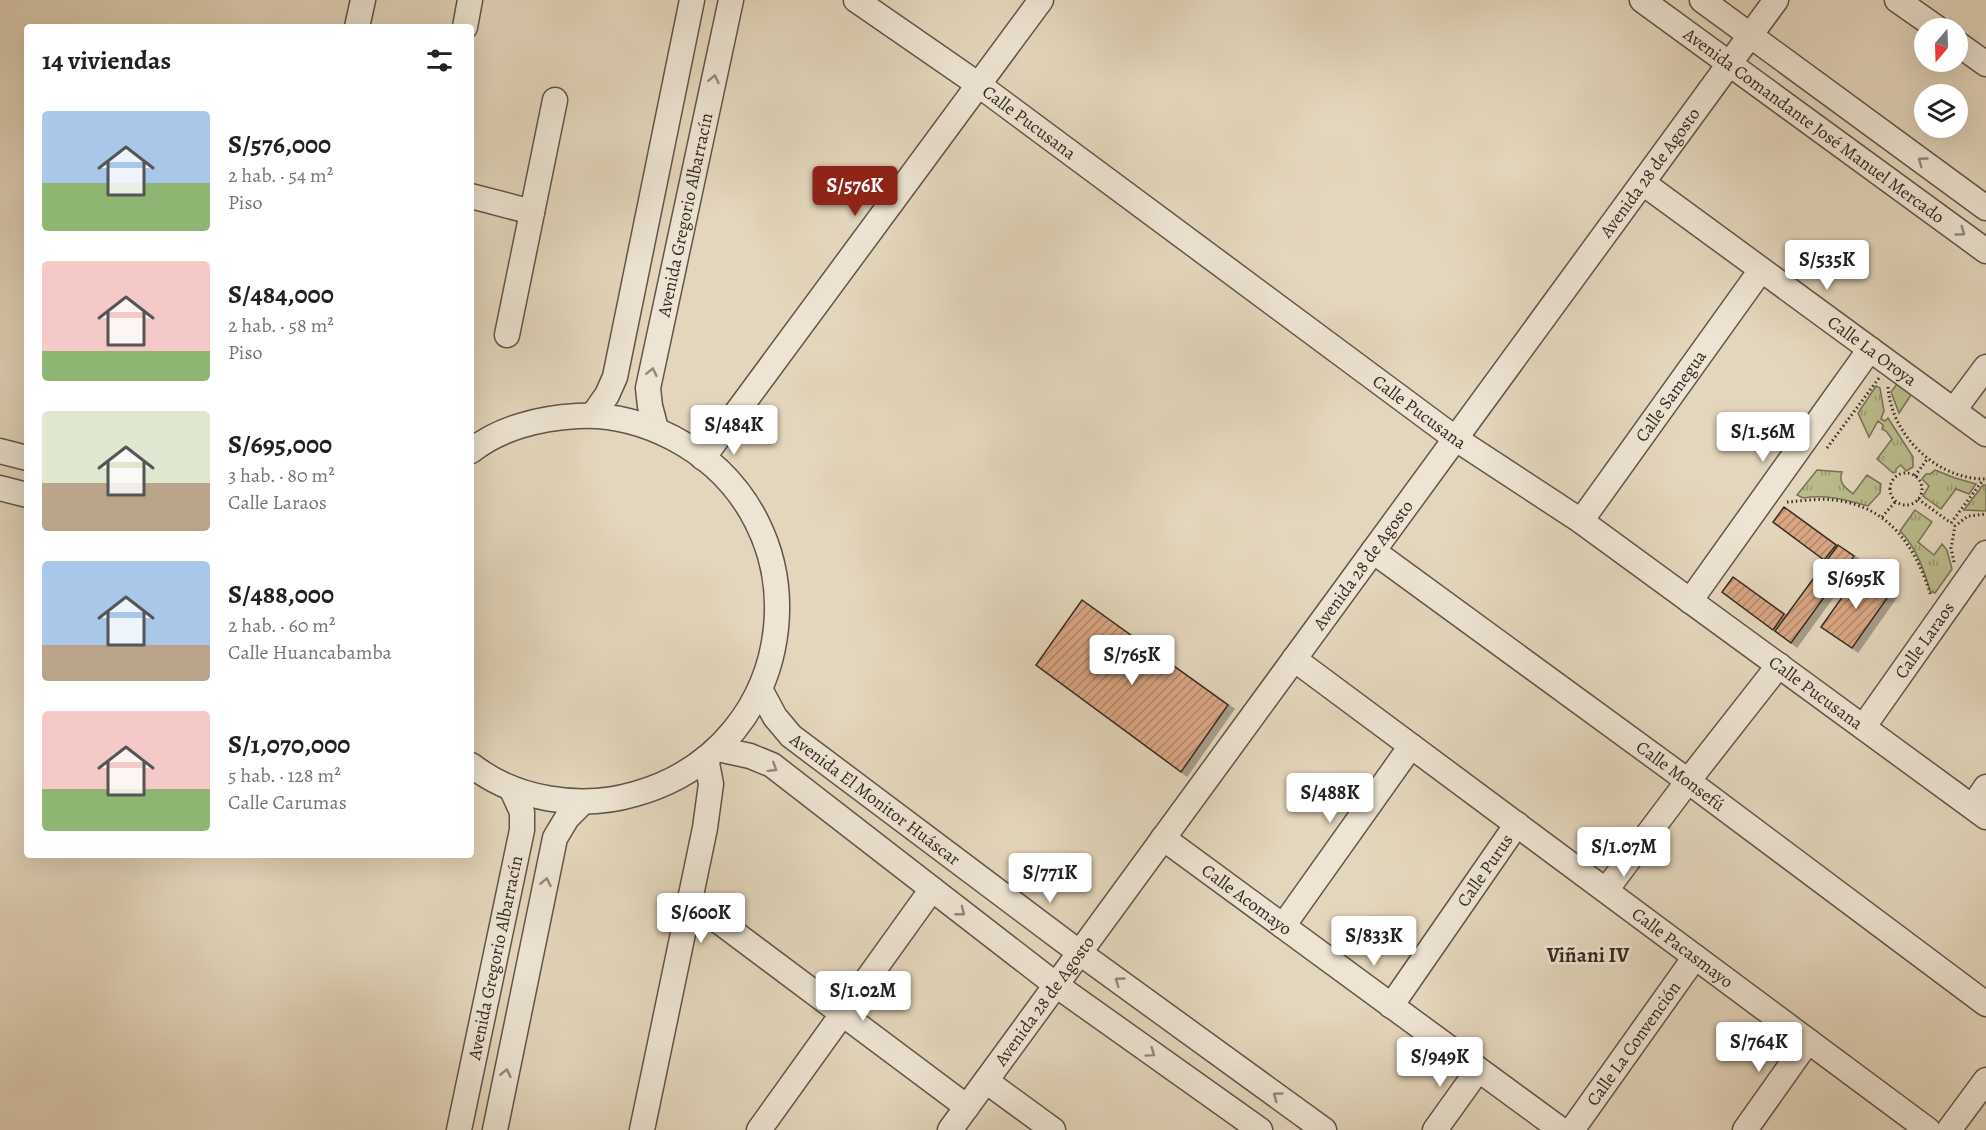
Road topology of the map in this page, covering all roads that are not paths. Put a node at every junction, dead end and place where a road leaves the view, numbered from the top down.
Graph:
1 (363, 0) edge
2 (470, 0) edge
3 (692, 0) edge
4 (731, 0) edge
5 (856, 0) edge
6 (1041, 0) edge
7 (1642, 0) edge
8 (1702, 0) edge
9 (1776, 0) edge
10 (1897, 0) edge
11 (881, 7) edge
12 (1922, 7) edge
13 (358, 24) edge
14 (466, 24) edge
15 (1750, 35) junction
16 (1968, 51) edge
17 (1729, 64) junction
18 (1986, 64) edge
19 (979, 85) junction
20 (555, 100) dead end
21 (1643, 183) junction
22 (474, 197) edge
23 (1986, 208) edge
24 (532, 212) junction
25 (1986, 251) edge
26 (1761, 270) junction
27 (507, 335) dead end
28 (1870, 349) junction
29 (1986, 367) edge
30 (1954, 410) junction
31 (593, 416) junction
32 (656, 429) junction
33 (1986, 434) edge
34 (1456, 439) junction
35 (474, 448) edge
36 (0, 451) edge
37 (24, 457) edge
38 (703, 458) junction
39 (0, 488) edge
40 (24, 494) edge
41 (1581, 521) junction
42 (1373, 551) junction
43 (1986, 553) edge
44 (1690, 601) junction
45 (1294, 659) junction
46 (1779, 665) junction
47 (760, 689) junction
48 (1864, 726) junction
49 (1411, 746) junction
50 (712, 754) junction
51 (474, 767) edge
52 (1688, 781) junction
53 (511, 788) junction
54 (583, 802) junction
55 (1982, 804) edge
56 (1517, 824) junction
57 (1163, 838) junction
58 (932, 889) junction
59 (1606, 890) junction
60 (689, 899) junction
61 (1283, 927) junction
62 (1080, 953) junction
63 (1695, 957) junction
64 (1056, 985) junction
65 (1986, 1004) edge
66 (1391, 1006) junction
67 (843, 1014) junction
68 (1808, 1041) junction
69 (1478, 1070) junction
70 (1986, 1080) edge
71 (986, 1081) junction
72 (967, 1107) junction
73 (1955, 1128) edge
74 (459, 1130) edge
75 (495, 1130) edge
76 (642, 1130) edge
77 (759, 1130) edge
78 (950, 1130) edge
79 (1053, 1130) edge
80 (1260, 1130) edge
81 (1324, 1130) edge
82 (1435, 1130) edge
83 (1561, 1130) edge
84 (1572, 1130) edge
85 (1745, 1130) edge
86 (1928, 1130) edge

1 - 13 street
2 - 14 street
3 - 31 street, Avenida Gregorio Albarracín
32 -> 4 street, Avenida Gregorio Albarracín
5 - 11 street, Calle Pucusana
6 - 19 street
7 - 17 street, Avenida Comandante José Manuel Mercado
8 - 15 street, Avenida Comandante José Manuel Mercado
9 - 15 street, Avenida 28 de Agosto
10 - 12 street
11 - 19 street, Calle Pucusana
15 - 17 street, Avenida 28 de Agosto
23 -> 15 street, Avenida Comandante José Manuel Mercado
16 - 18 street
17 - 21 street, Avenida 28 de Agosto
17 -> 25 street, Avenida Comandante José Manuel Mercado
19 - 34 street, Calle Pucusana
19 - 38 street
20 - 24 street
21 - 26 street, Calle La Oroya
21 - 34 street, Avenida 28 de Agosto
22 - 24 street
24 - 27 street
26 - 28 street, Calle La Oroya
26 - 41 street, Calle Samegua
28 - 30 street, Calle La Oroya
28 - 44 street
29 - 30 street
30 - 33 street, Calle La Oroya
31 - 32 street
31 - 35 street
32 - 38 street
34 - 41 street, Calle Pucusana
34 - 42 street, Avenida 28 de Agosto
36 - 37 street
38 - 47 street
39 - 40 street
41 - 44 street, Calle Pucusana
42 - 45 street, Avenida 28 de Agosto
42 - 52 street, Calle Monsefú
43 - 48 street, Calle Laraos
44 - 46 street, Calle Pucusana
45 - 49 street, Calle Pacasmayo
45 - 57 street, Avenida 28 de Agosto
46 - 48 street, Calle Pucusana
46 - 52 street
47 - 50 street
47 - 62 street, Avenida El Monitor Huáscar
48 - 55 street, Calle Pucusana
49 - 56 street, Calle Pacasmayo
49 - 61 street
50 - 54 street
50 -> 58 street, Avenida El Monitor Huáscar
50 - 60 street
51 - 53 street
52 - 59 street
52 - 65 street, Calle Monsefú
53 - 54 street
53 - 74 street, Avenida Gregorio Albarracín
75 -> 54 street, Avenida Gregorio Albarracín
56 - 59 street, Calle Pacasmayo
56 - 66 street, Calle Purus
57 - 61 street, Calle Acomayo
57 - 62 street, Avenida 28 de Agosto
58 -> 64 street, Avenida El Monitor Huáscar
58 - 67 street
59 - 63 street, Calle Pacasmayo
60 - 67 street
60 - 76 street
61 - 66 street, Calle Acomayo
62 - 64 street, Avenida 28 de Agosto
81 -> 62 street, Avenida El Monitor Huáscar
63 - 68 street, Calle Pacasmayo
63 - 84 street, Calle La Convención
64 - 71 street, Avenida 28 de Agosto
64 -> 80 street, Avenida El Monitor Huáscar
66 - 69 street, Calle Acomayo
67 - 72 street
67 - 77 street
68 - 85 street
68 - 86 street, Calle Pacasmayo
69 - 82 street
69 - 83 street, Calle Acomayo
70 - 73 street
71 - 72 street, Avenida 28 de Agosto
71 - 79 street
72 - 78 street, Avenida 28 de Agosto

